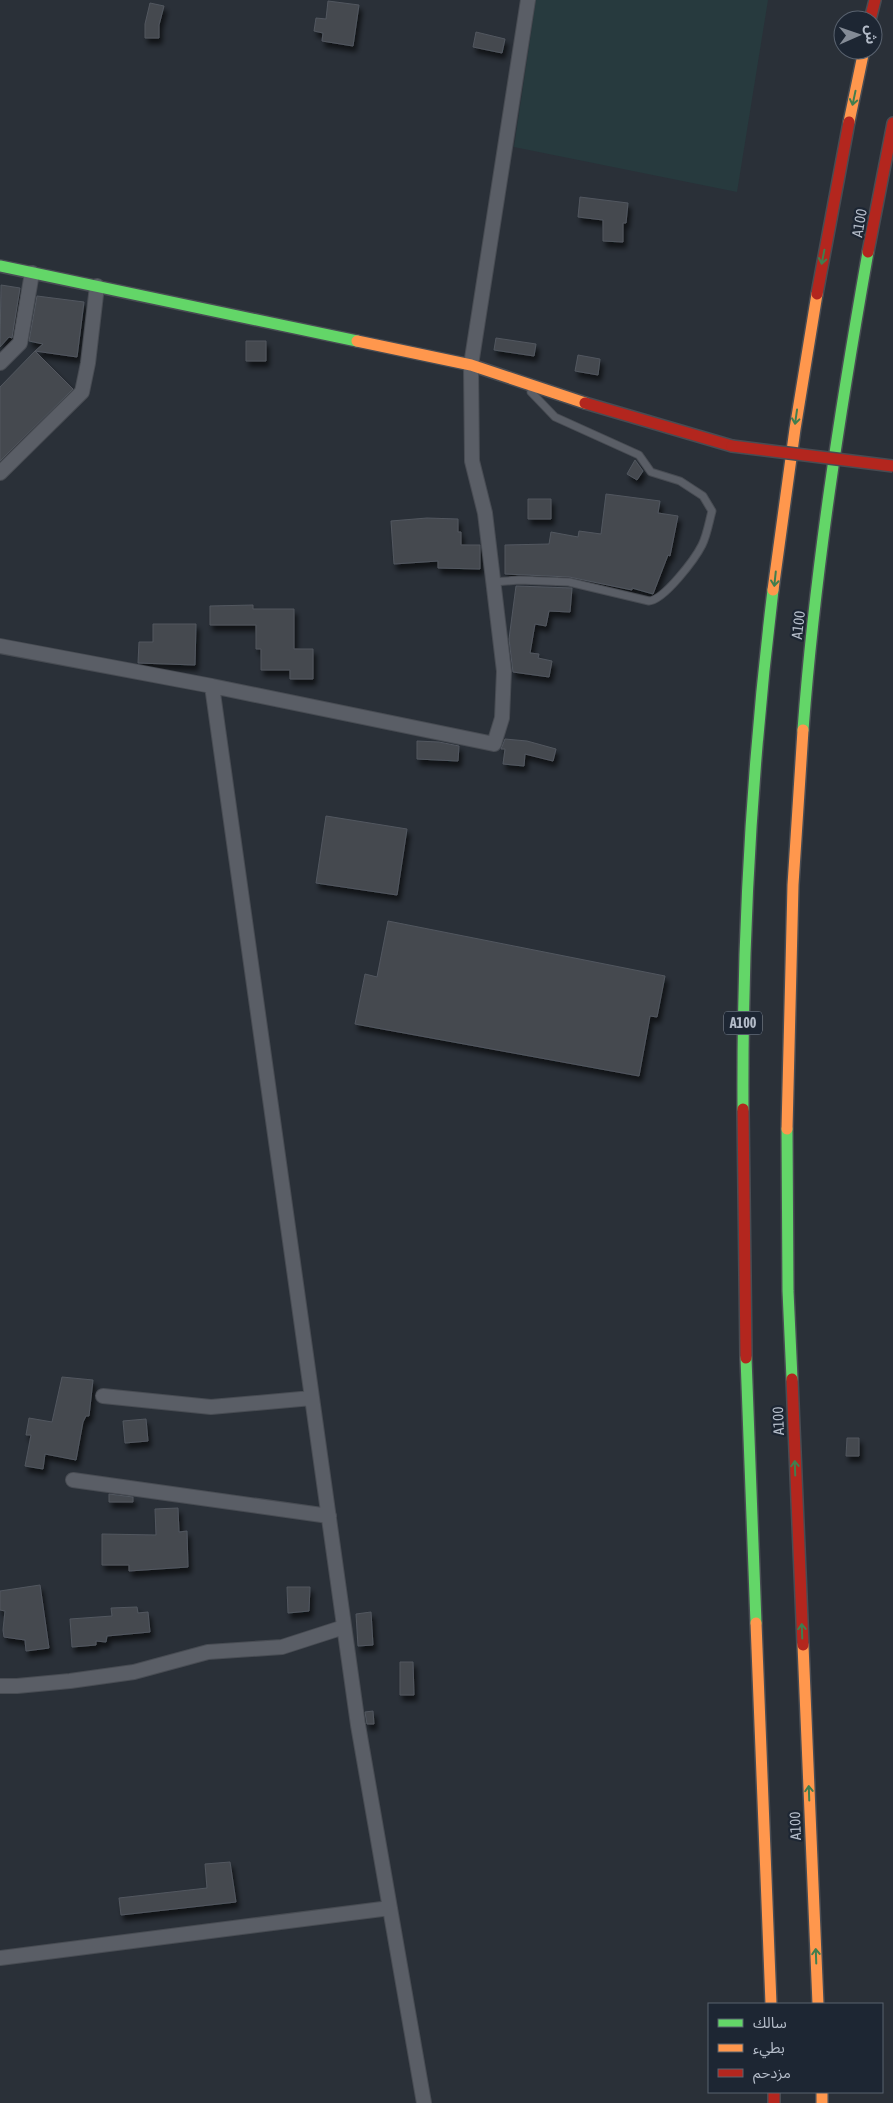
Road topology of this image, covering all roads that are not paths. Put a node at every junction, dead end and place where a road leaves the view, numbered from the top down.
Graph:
1 (528, 0) edge
2 (862, 60) edge
3 (893, 124) edge
4 (0, 266) edge
5 (32, 273) junction
6 (97, 286) junction
7 (0, 363) edge
8 (471, 365) junction
9 (524, 384) junction
10 (893, 466) edge
11 (0, 473) edge
12 (494, 582) junction
13 (0, 646) edge
14 (212, 686) junction
15 (103, 1396) dead end
16 (312, 1398) junction
17 (73, 1480) dead end
18 (328, 1516) junction
19 (344, 1627) junction
20 (0, 1686) edge
21 (390, 1908) junction
22 (0, 1958) edge
23 (771, 2003) edge
24 (818, 2003) edge
25 (424, 2103) edge

1 - 8 street
2 -> 23 main road, A100
24 -> 3 main road, A100 / A100
4 - 5 main road
5 - 6 main road
5 - 7 street
6 - 8 main road
6 - 11 street
8 - 9 main road
8 - 12 street
9 - 10 main road, bridge
9 - 12 lane
12 - 14 street
13 - 14 street
14 - 16 street
15 - 16 street
16 - 18 street
17 - 18 street
18 - 19 street
19 - 20 street
19 - 21 street
21 - 22 street
21 - 25 street

